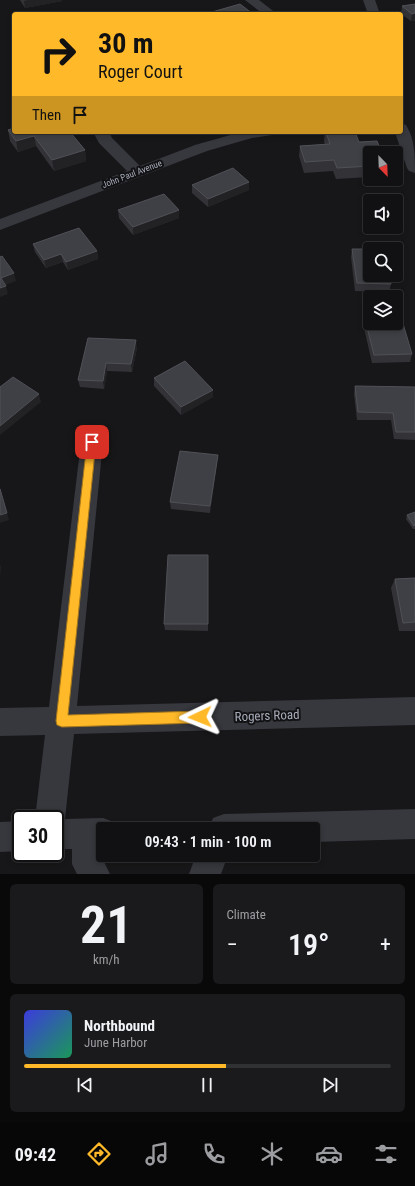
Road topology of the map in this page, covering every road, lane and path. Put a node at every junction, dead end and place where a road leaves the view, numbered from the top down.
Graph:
1 (251, 0) edge
2 (369, 0) edge
3 (268, 12) edge
4 (373, 12) edge
5 (415, 119) edge
6 (403, 121) edge
7 (102, 134) edge
8 (251, 134) edge
9 (403, 134) edge
10 (415, 168) edge
11 (137, 172) junction
12 (0, 225) edge
13 (92, 442) dead end
14 (415, 711) edge
15 (62, 721) junction
16 (0, 722) edge
17 (51, 810) edge
18 (415, 824) edge
19 (320, 826) edge
20 (95, 833) edge
21 (64, 834) edge
22 (12, 837) edge
23 (0, 838) edge
24 (211, 862) edge
25 (94, 874) edge
26 (205, 874) edge

1 - 3 street
2 - 4 street
5 - 6 street
7 - 11 street
8 - 11 street, John Paul Avenue
9 - 10 street
11 - 12 street, John Paul Avenue
13 - 15 street
14 - 15 street, Rogers Road
15 - 16 street, Rogers Road
15 - 17 street
18 - 19 street
20 - 21 street
20 - 25 street
22 - 23 street
24 - 26 street

